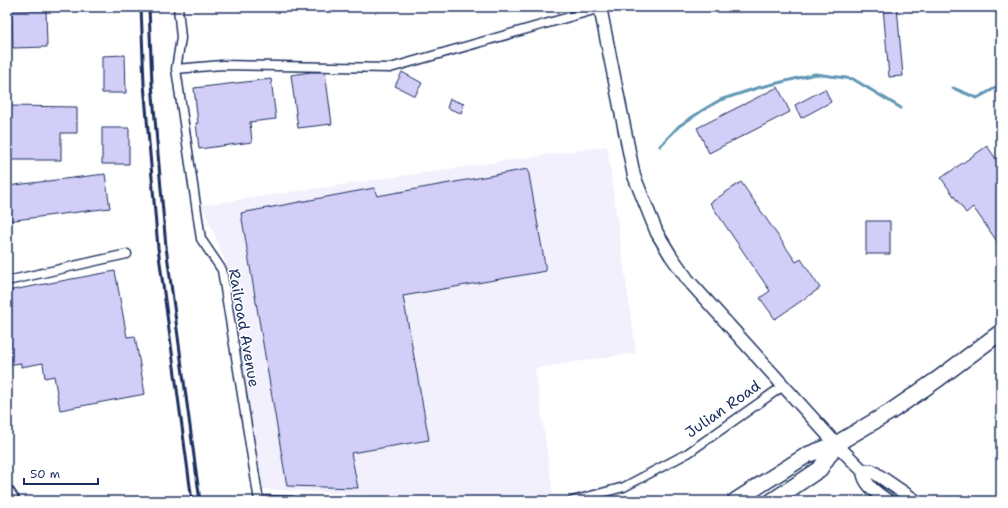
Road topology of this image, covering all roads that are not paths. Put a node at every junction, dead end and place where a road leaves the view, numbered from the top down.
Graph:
1 (178, 7) edge
2 (600, 8) edge
3 (176, 69) junction
4 (127, 254) dead end
5 (7, 281) edge
6 (1001, 332) edge
7 (783, 386) junction
8 (836, 444) junction
9 (863, 471) junction
10 (7, 492) edge
11 (13, 501) edge
12 (259, 501) edge
13 (293, 501) edge
14 (572, 501) edge
15 (736, 501) edge
16 (772, 501) edge
17 (888, 501) edge
18 (916, 501) edge

1 - 3 street, Railroad Avenue
2 - 3 street
2 - 7 street
3 - 12 street, Railroad Avenue
4 - 5 street
6 - 8 highway
7 - 8 street, Julian Road
7 - 14 street, Julian Road
8 - 9 street, Julian Road
8 - 15 highway
8 - 16 highway
9 - 17 street, Julian Road
9 - 18 street, Julian Road
10 - 11 main road
12 - 13 street

